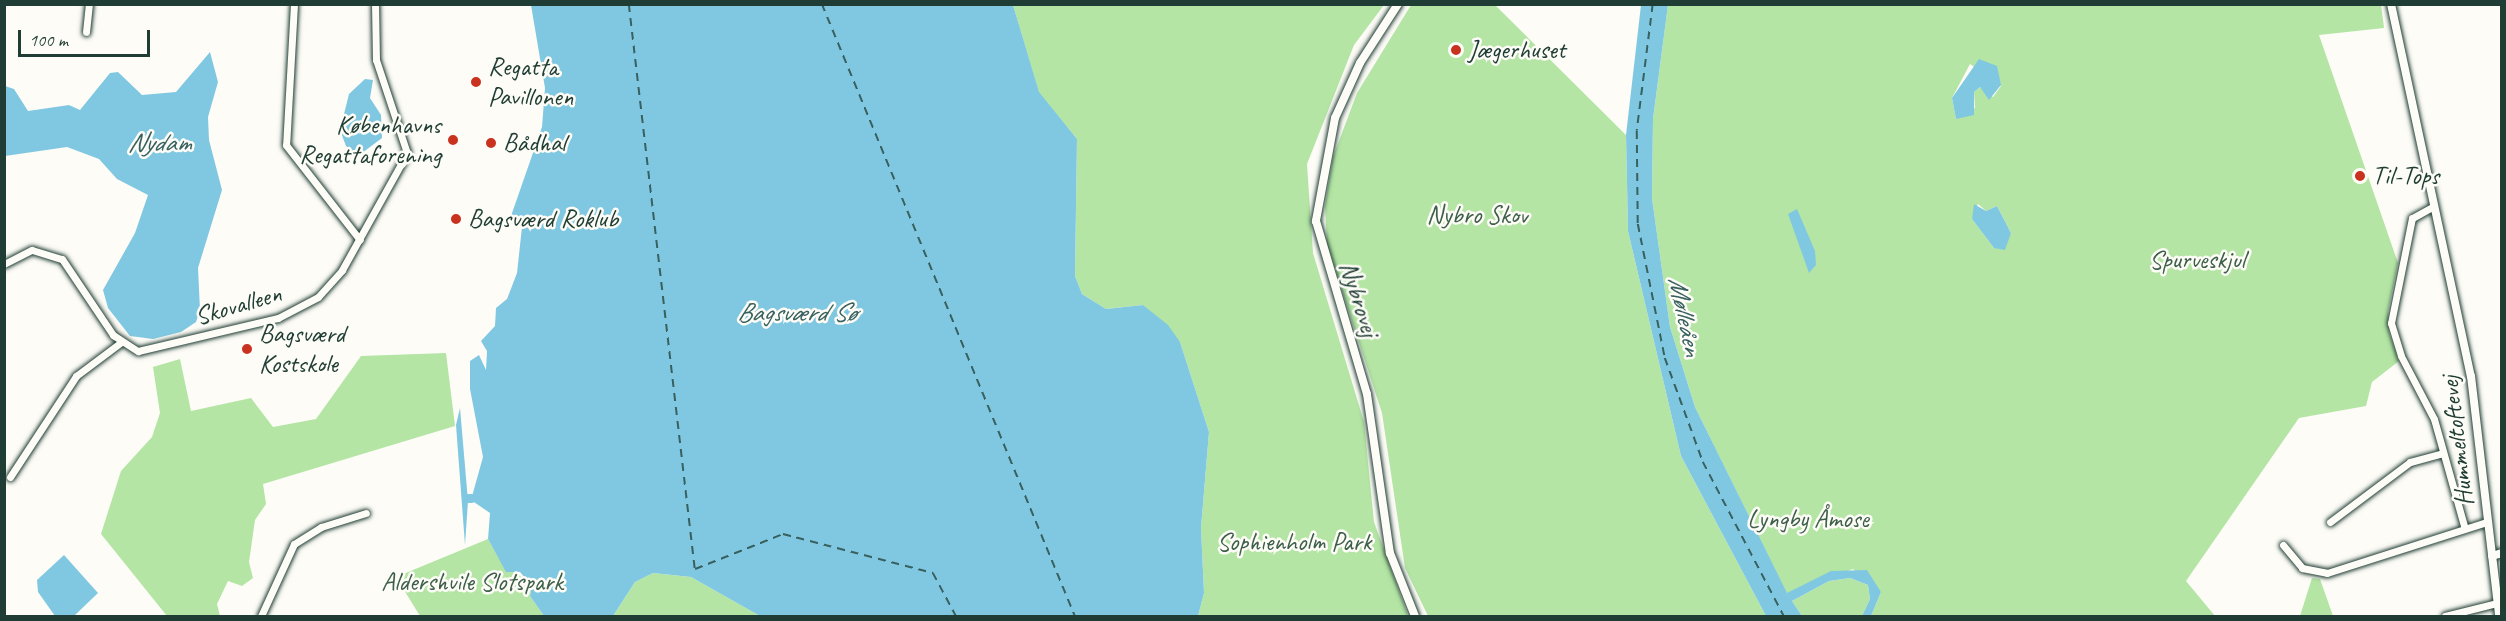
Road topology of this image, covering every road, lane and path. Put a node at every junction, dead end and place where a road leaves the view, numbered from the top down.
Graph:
1 (89, 4) edge
2 (294, 4) edge
3 (375, 4) edge
4 (1398, 4) edge
5 (2391, 4) edge
6 (86, 32) dead end
7 (2434, 206) junction
8 (360, 240) junction
9 (4, 264) edge
10 (120, 343) junction
11 (2443, 453) junction
12 (10, 477) dead end
13 (366, 513) dead end
14 (2330, 522) dead end
15 (2487, 522) junction
16 (2465, 529) junction
17 (2283, 545) dead end
18 (2502, 553) edge
19 (2492, 556) junction
20 (2497, 603) junction
21 (261, 616) edge
22 (1415, 616) edge
23 (2445, 616) edge
24 (2499, 616) edge

1 - 6 street
2 - 8 street
3 - 8 street, Skovalleen
4 - 22 street, Nybrovej
5 - 7 street, Hummeltoftevej
7 - 11 street
7 - 15 street, Hummeltoftevej
8 - 10 street, Skovalleen
9 - 10 street
10 - 12 street
11 - 14 street
11 - 16 street
13 - 21 street
15 - 16 street, Hummeltoftevej
15 - 19 street, Hummeltoftevej
16 - 17 street, Hummeltoftevej
18 - 19 street
19 - 20 street, Hummeltoftevej
20 - 23 street
20 - 24 street, Hummeltoftevej

